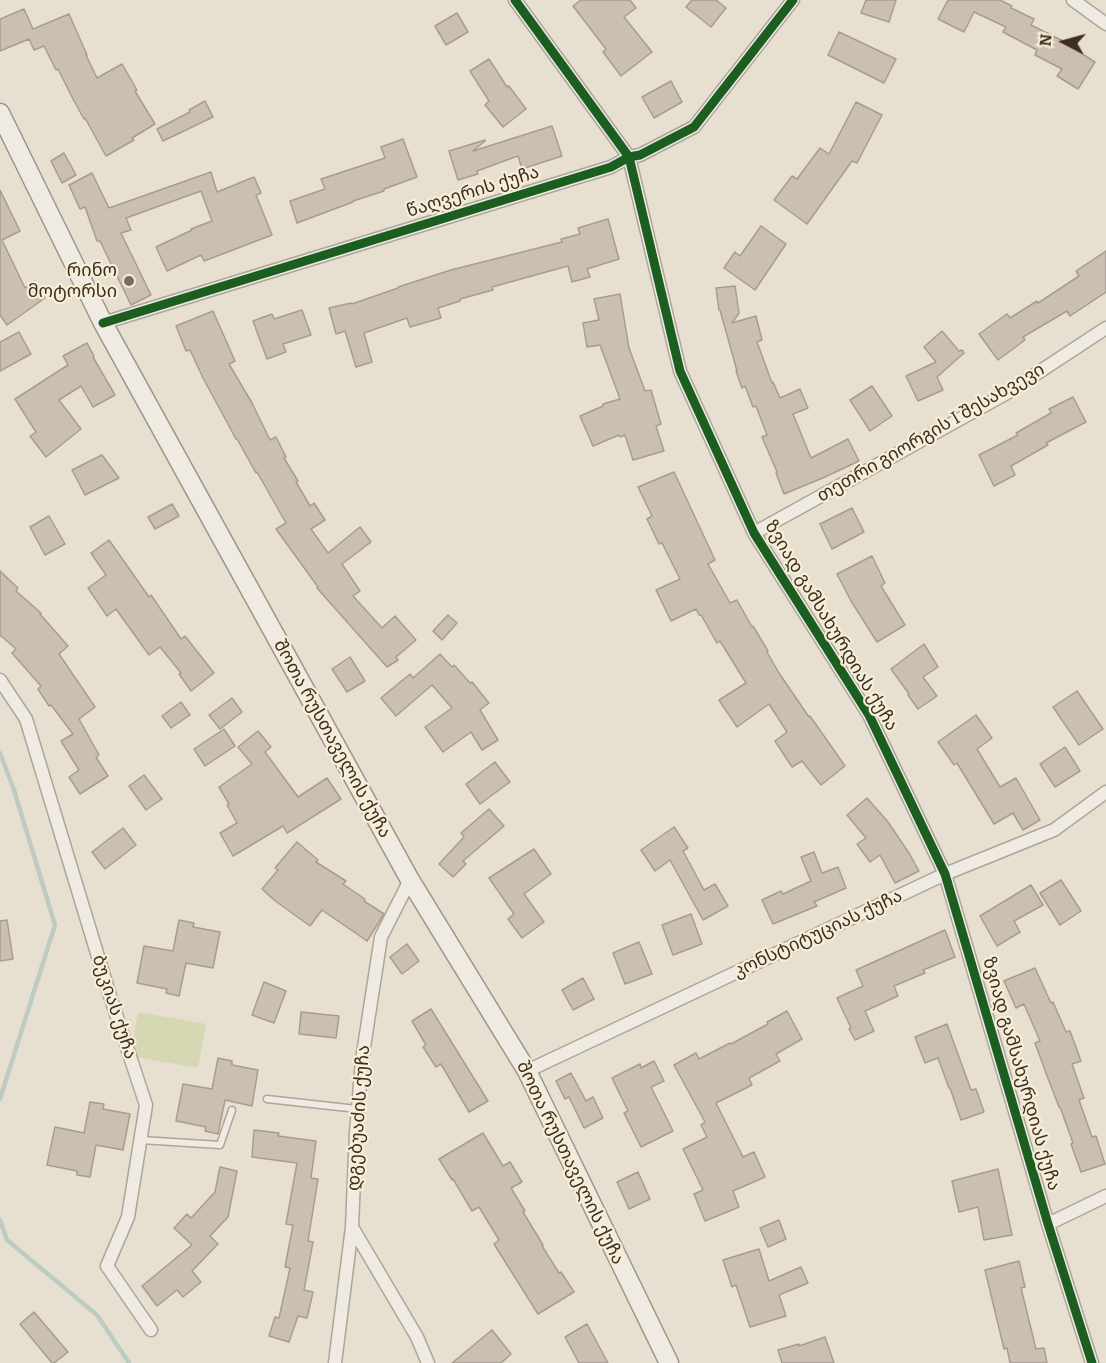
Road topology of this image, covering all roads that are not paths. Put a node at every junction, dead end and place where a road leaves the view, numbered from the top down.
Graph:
1 (515, 0) edge
2 (794, 0) edge
3 (1073, 0) edge
4 (1106, 24) edge
5 (0, 113) edge
6 (629, 157) junction
7 (103, 323) junction
8 (1106, 328) edge
9 (754, 533) junction
10 (0, 680) edge
11 (1106, 792) edge
12 (945, 874) junction
13 (410, 880) junction
14 (527, 1071) junction
15 (267, 1098) dead end
16 (232, 1110) dead end
17 (358, 1110) junction
18 (141, 1140) junction
19 (1106, 1196) edge
20 (1048, 1224) junction
21 (352, 1227) junction
22 (151, 1330) dead end
23 (335, 1363) edge
24 (428, 1363) edge
25 (669, 1363) edge
26 (1092, 1363) edge

1 - 6 street, ზვიად გამსახურდიას ქუჩა
2 - 6 street, წაღვერის ქუჩა
3 - 4 street
5 - 7 main road, შოთა რუსთაველის ქუჩა
6 - 7 street, წაღვერის ქუჩა
6 - 9 street, ზვიად გამსახურდიას ქუჩა
7 - 13 main road, შოთა რუსთაველის ქუჩა
8 - 9 street, თეთრი გიორგის I შესახვევი
9 - 12 street, ზვიად გამსახურდიას ქუჩა
10 - 18 street, ბუკიას ქუჩა
11 - 12 street, კონსტიტუციას ქუჩა
12 - 14 street, კონსტიტუციას ქუჩა
12 - 20 street, ზვიად გამსახურდიას ქუჩა
13 - 14 main road, შოთა რუსთაველის ქუჩა
13 - 17 street, დგებუაძის ქუჩა
14 - 25 main road, შოთა რუსთაველის ქუჩა
15 - 17 lane
16 - 18 lane
17 - 21 street, დგებუაძის ქუჩა
18 - 22 street, ბუკიას ქუჩა
19 - 20 street
20 - 26 street, ზვიად გამსახურდიას ქუჩა
21 - 23 street, დგებუაძის ქუჩა
21 - 24 street

